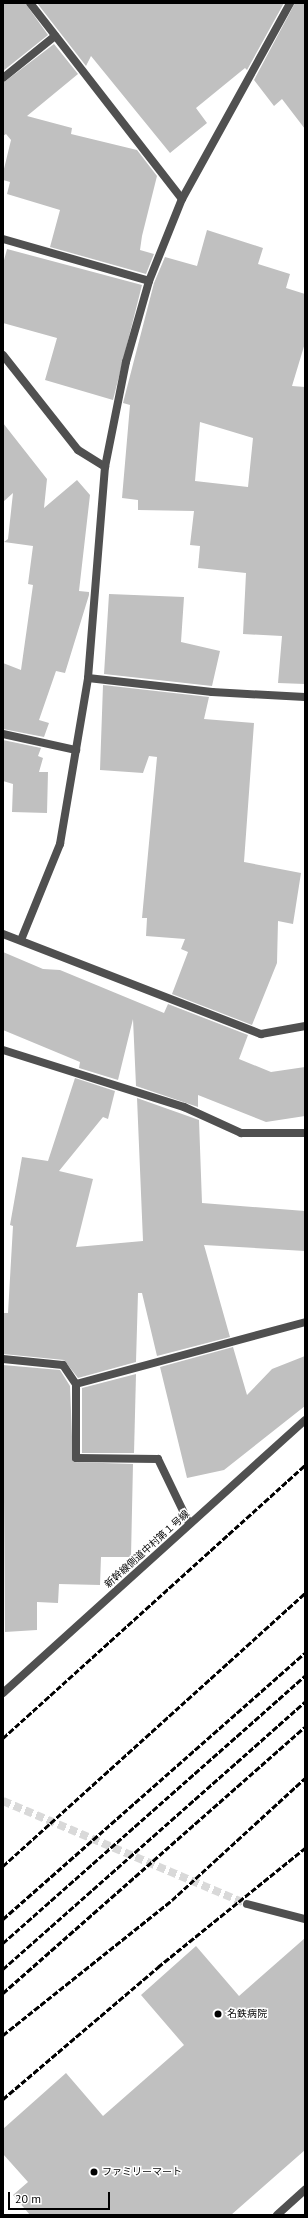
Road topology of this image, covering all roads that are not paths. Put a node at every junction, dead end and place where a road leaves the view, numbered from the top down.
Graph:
1 (30, 3) edge
2 (290, 3) edge
3 (55, 36) junction
4 (3, 78) edge
5 (182, 198) junction
6 (3, 239) edge
7 (148, 280) junction
8 (3, 355) edge
9 (105, 467) junction
10 (88, 678) junction
11 (305, 697) edge
12 (3, 734) edge
13 (76, 750) junction
14 (3, 934) edge
15 (21, 940) junction
16 (305, 1026) edge
17 (3, 1050) edge
18 (305, 1133) edge
19 (305, 1322) edge
20 (3, 1359) edge
21 (76, 1384) junction
22 (305, 1420) edge
23 (189, 1523) junction
24 (3, 1693) edge
25 (247, 1904) tunnel mouth
26 (305, 1919) edge
27 (305, 2190) edge
28 (277, 2215) edge

1 - 3 street
2 - 5 street
3 - 4 street
3 - 5 street
5 - 7 street
6 - 7 street
7 - 9 street
8 - 9 street
9 - 10 street
10 - 11 street
10 - 13 street
12 - 13 street
13 - 15 street
14 - 15 street
15 - 16 street
17 - 18 street
19 - 21 street
20 - 21 street
21 - 23 street
22 - 23 street, 新幹線側道中村第１号線
23 - 24 street, 新幹線側道中村第１号線
25 - 26 street
27 - 28 street

